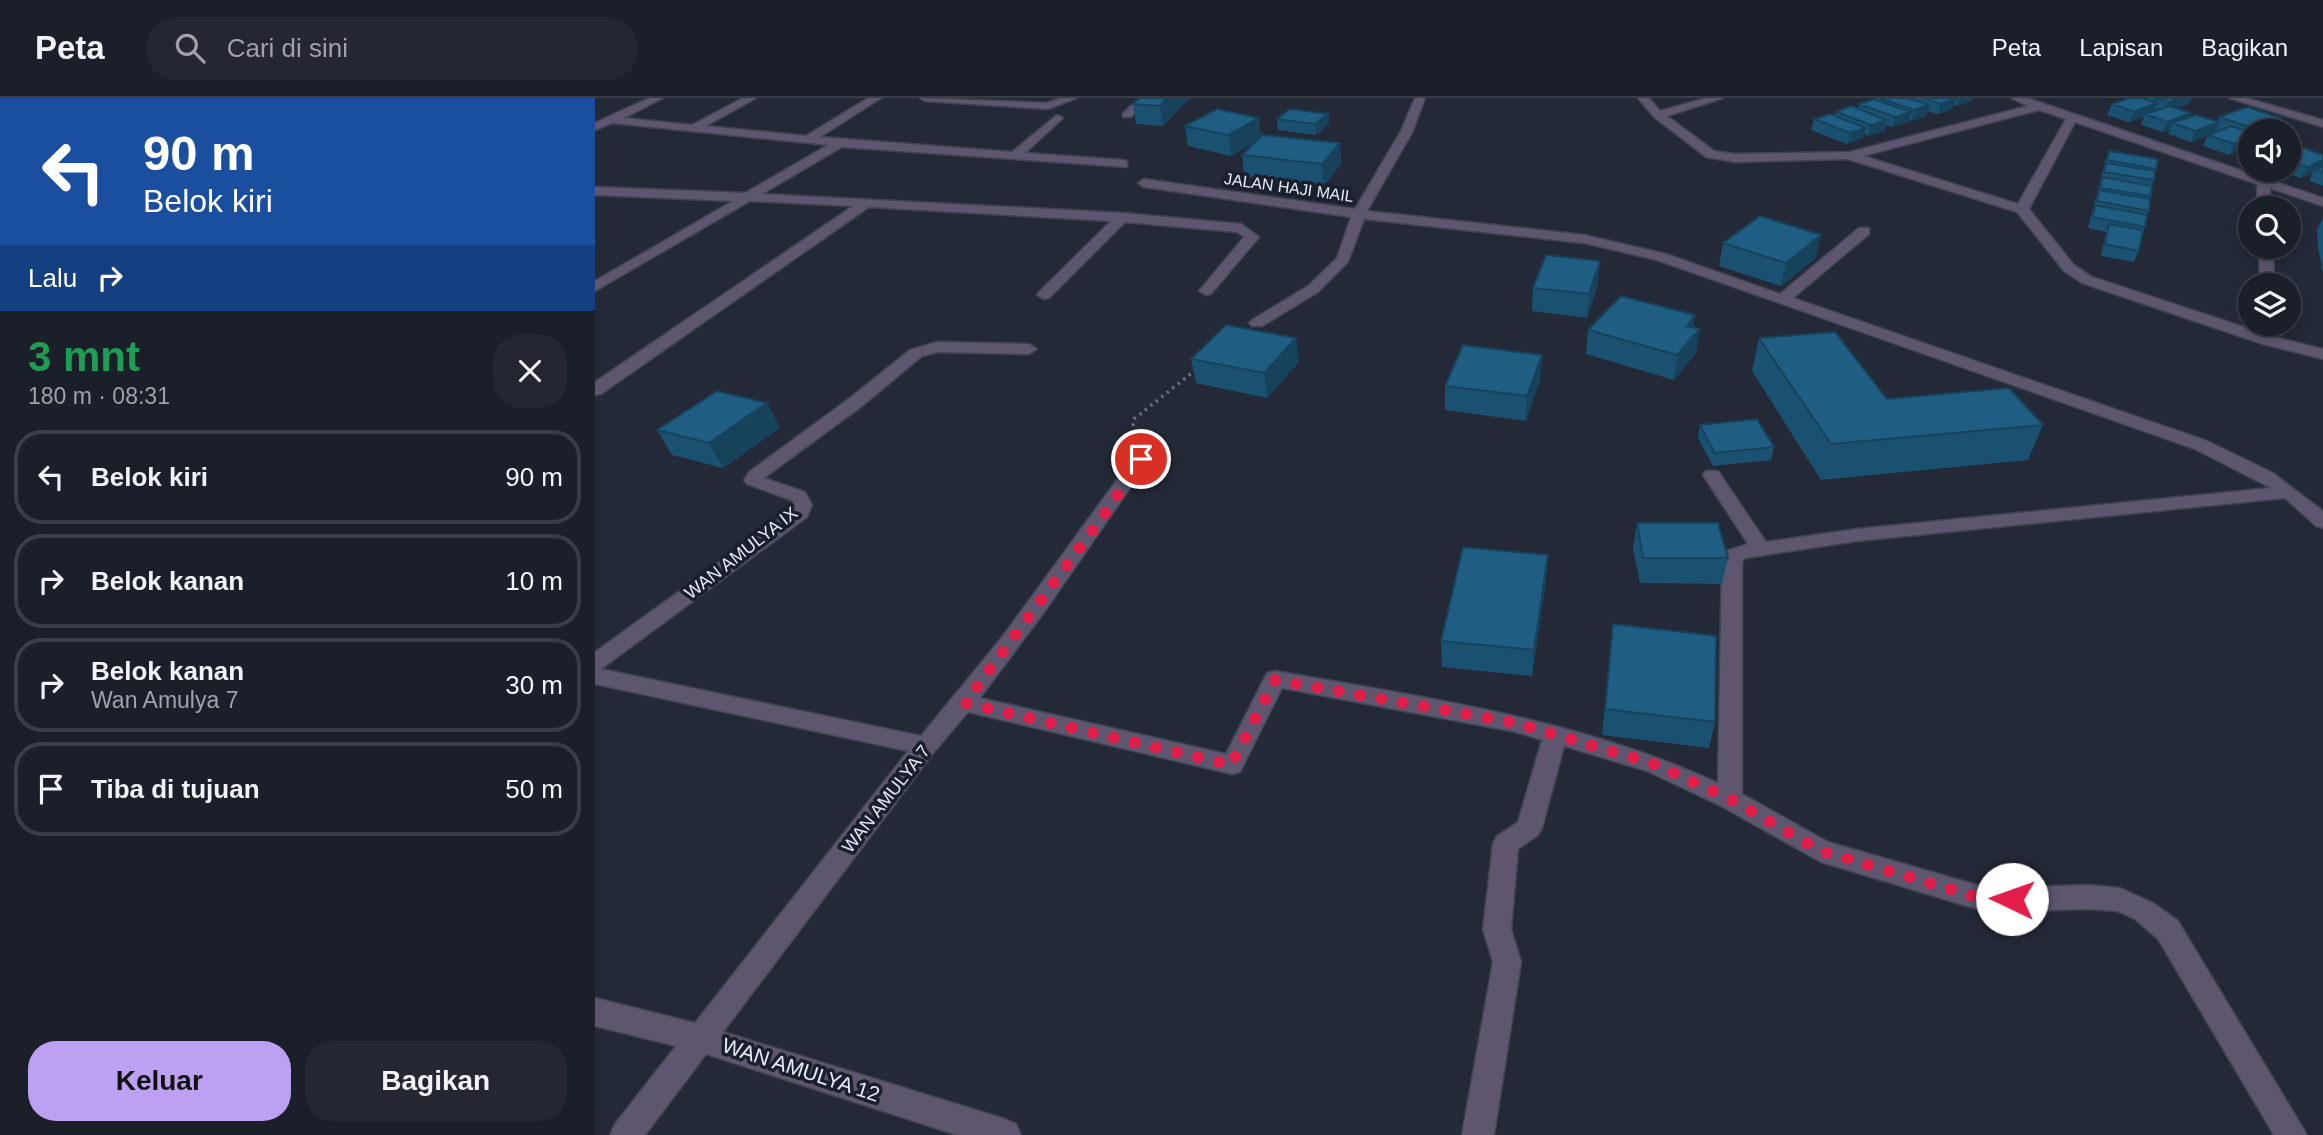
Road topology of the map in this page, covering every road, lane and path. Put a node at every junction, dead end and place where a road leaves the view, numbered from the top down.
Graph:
1 (658, 98) edge
2 (751, 98) edge
3 (876, 98) edge
4 (925, 98) edge
5 (1072, 98) edge
6 (1146, 98) edge
7 (1420, 98) edge
8 (1643, 98) edge
9 (1718, 98) edge
10 (2016, 98) edge
11 (2234, 98) edge
12 (2063, 104) dead end
13 (2045, 108) junction
14 (1127, 115) dead end
15 (1658, 115) junction
16 (2072, 117) junction
17 (628, 118) junction
18 (1057, 118) dead end
19 (2323, 124) edge
20 (595, 127) edge
21 (692, 129) junction
22 (808, 140) junction
23 (839, 143) junction
24 (1015, 156) junction
25 (1849, 156) junction
26 (1123, 164) dead end
27 (2238, 173) edge
28 (2266, 182) edge
29 (1144, 183) dead end
30 (595, 191) edge
31 (750, 197) junction
32 (867, 202) junction
33 (2323, 202) edge
34 (2022, 209) junction
35 (1359, 215) junction
36 (1123, 217) junction
37 (1864, 231) dead end
38 (595, 287) edge
39 (1206, 291) dead end
40 (1044, 295) dead end
41 (1783, 299) junction
42 (1257, 323) dead end
43 (2269, 336) edge
44 (2269, 341) junction
45 (1029, 349) dead end
46 (2323, 354) edge
47 (1205, 363) edge
48 (595, 390) edge
49 (1141, 459) joint
50 (1712, 475) dead end
51 (2289, 492) junction
52 (2323, 522) edge
53 (1759, 547) junction
54 (595, 663) edge
55 (595, 676) edge
56 (965, 703) junction
57 (1556, 736) junction
58 (926, 746) junction
59 (1730, 799) junction
60 (595, 1012) edge
61 (699, 1038) junction
62 (626, 1135) edge
63 (1005, 1135) edge
64 (1478, 1135) edge
65 (2291, 1135) edge

1 - 17 street
2 - 21 street
3 - 22 street
4 - 5 street
6 - 14 street
7 - 35 street
8 - 15 street
9 - 15 street
10 - 13 street
11 - 19 street
12 - 13 street
13 - 16 street
13 - 25 street
15 - 25 street
16 - 27 street
16 - 34 street
17 - 20 street
17 - 21 street
18 - 24 street
21 - 22 street
22 - 23 street
23 - 24 street
23 - 31 street
24 - 26 street
25 - 34 street
28 - 33 street
29 - 35 street, JALAN HAJI MAIL
30 - 31 street
31 - 32 street
31 - 38 street
32 - 36 street
32 - 48 street
34 - 44 street
35 - 41 street
35 - 42 street, JALAN HAJI MAIL
36 - 39 street
36 - 40 street
37 - 41 street
41 - 51 street
43 - 44 street
44 - 46 street
45 - 54 street, WAN AMULYA IX
47 - 49 path
49 - 56 street, WAN AMULYA 7
50 - 53 street
51 - 52 street
51 - 53 street
53 - 59 street
55 - 58 street
56 - 57 street
56 - 58 street, WAN AMULYA 7
57 - 59 street
57 - 64 street
58 - 61 street, WAN AMULYA 7
59 - 65 street
60 - 61 street, WAN AMULYA 12
61 - 62 street, WAN AMULYA 7
61 - 63 street, WAN AMULYA 12

